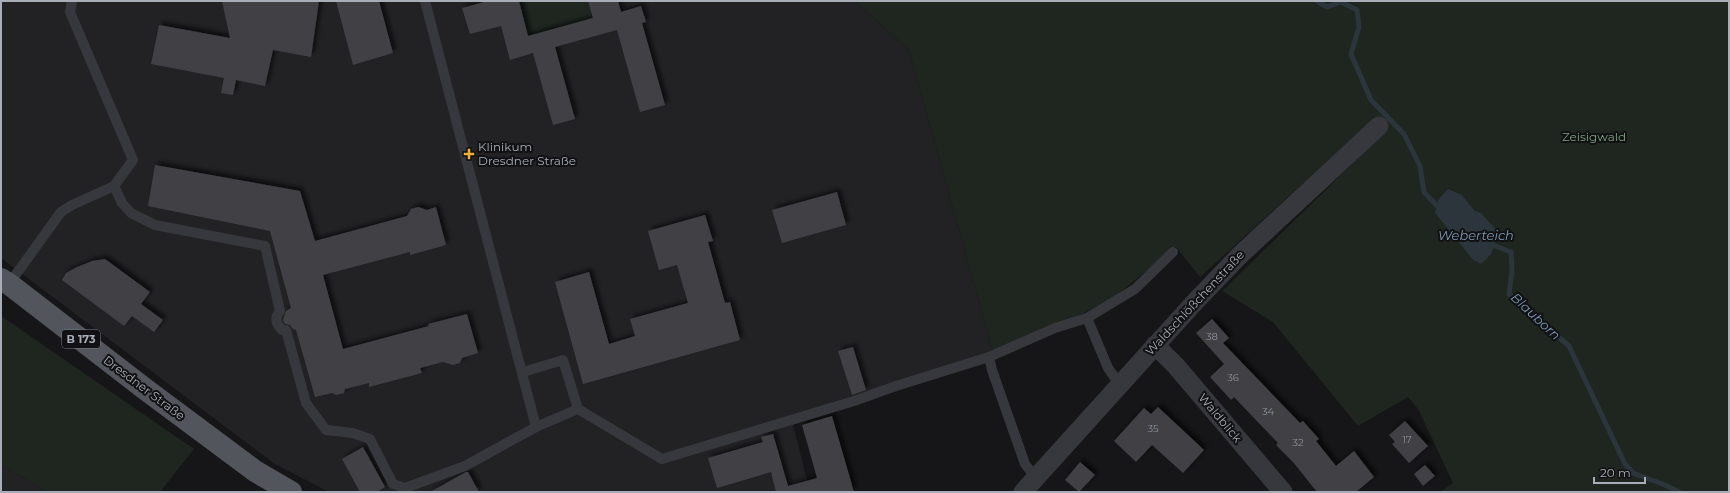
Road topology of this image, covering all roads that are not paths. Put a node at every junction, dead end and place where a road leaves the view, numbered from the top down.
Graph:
1 (72, 1) edge
2 (425, 1) edge
3 (1379, 126) dead end
4 (114, 186) junction
5 (1173, 252) dead end
6 (5, 281) edge
7 (1087, 318) junction
8 (1155, 345) junction
9 (989, 357) junction
10 (523, 372) junction
11 (1120, 385) junction
12 (578, 409) junction
13 (536, 427) junction
14 (1036, 478) junction
15 (395, 489) edge
16 (291, 492) edge
17 (1023, 492) edge
18 (1283, 492) edge

1 - 4 lane
2 - 10 lane
3 - 8 street, Waldschlößchenstraße
4 - 6 lane
4 - 15 lane
5 - 7 lane
6 - 16 main road, Dresdner Straße / B 173
7 - 9 lane
7 - 11 lane
8 - 11 street, Waldschlößchenstraße
8 - 18 street, Waldblick
9 - 12 lane
9 - 14 lane
10 - 12 lane
10 - 13 lane
11 - 14 street, Waldschlößchenstraße
12 - 13 lane
13 - 15 lane
14 - 17 street, Waldschlößchenstraße

